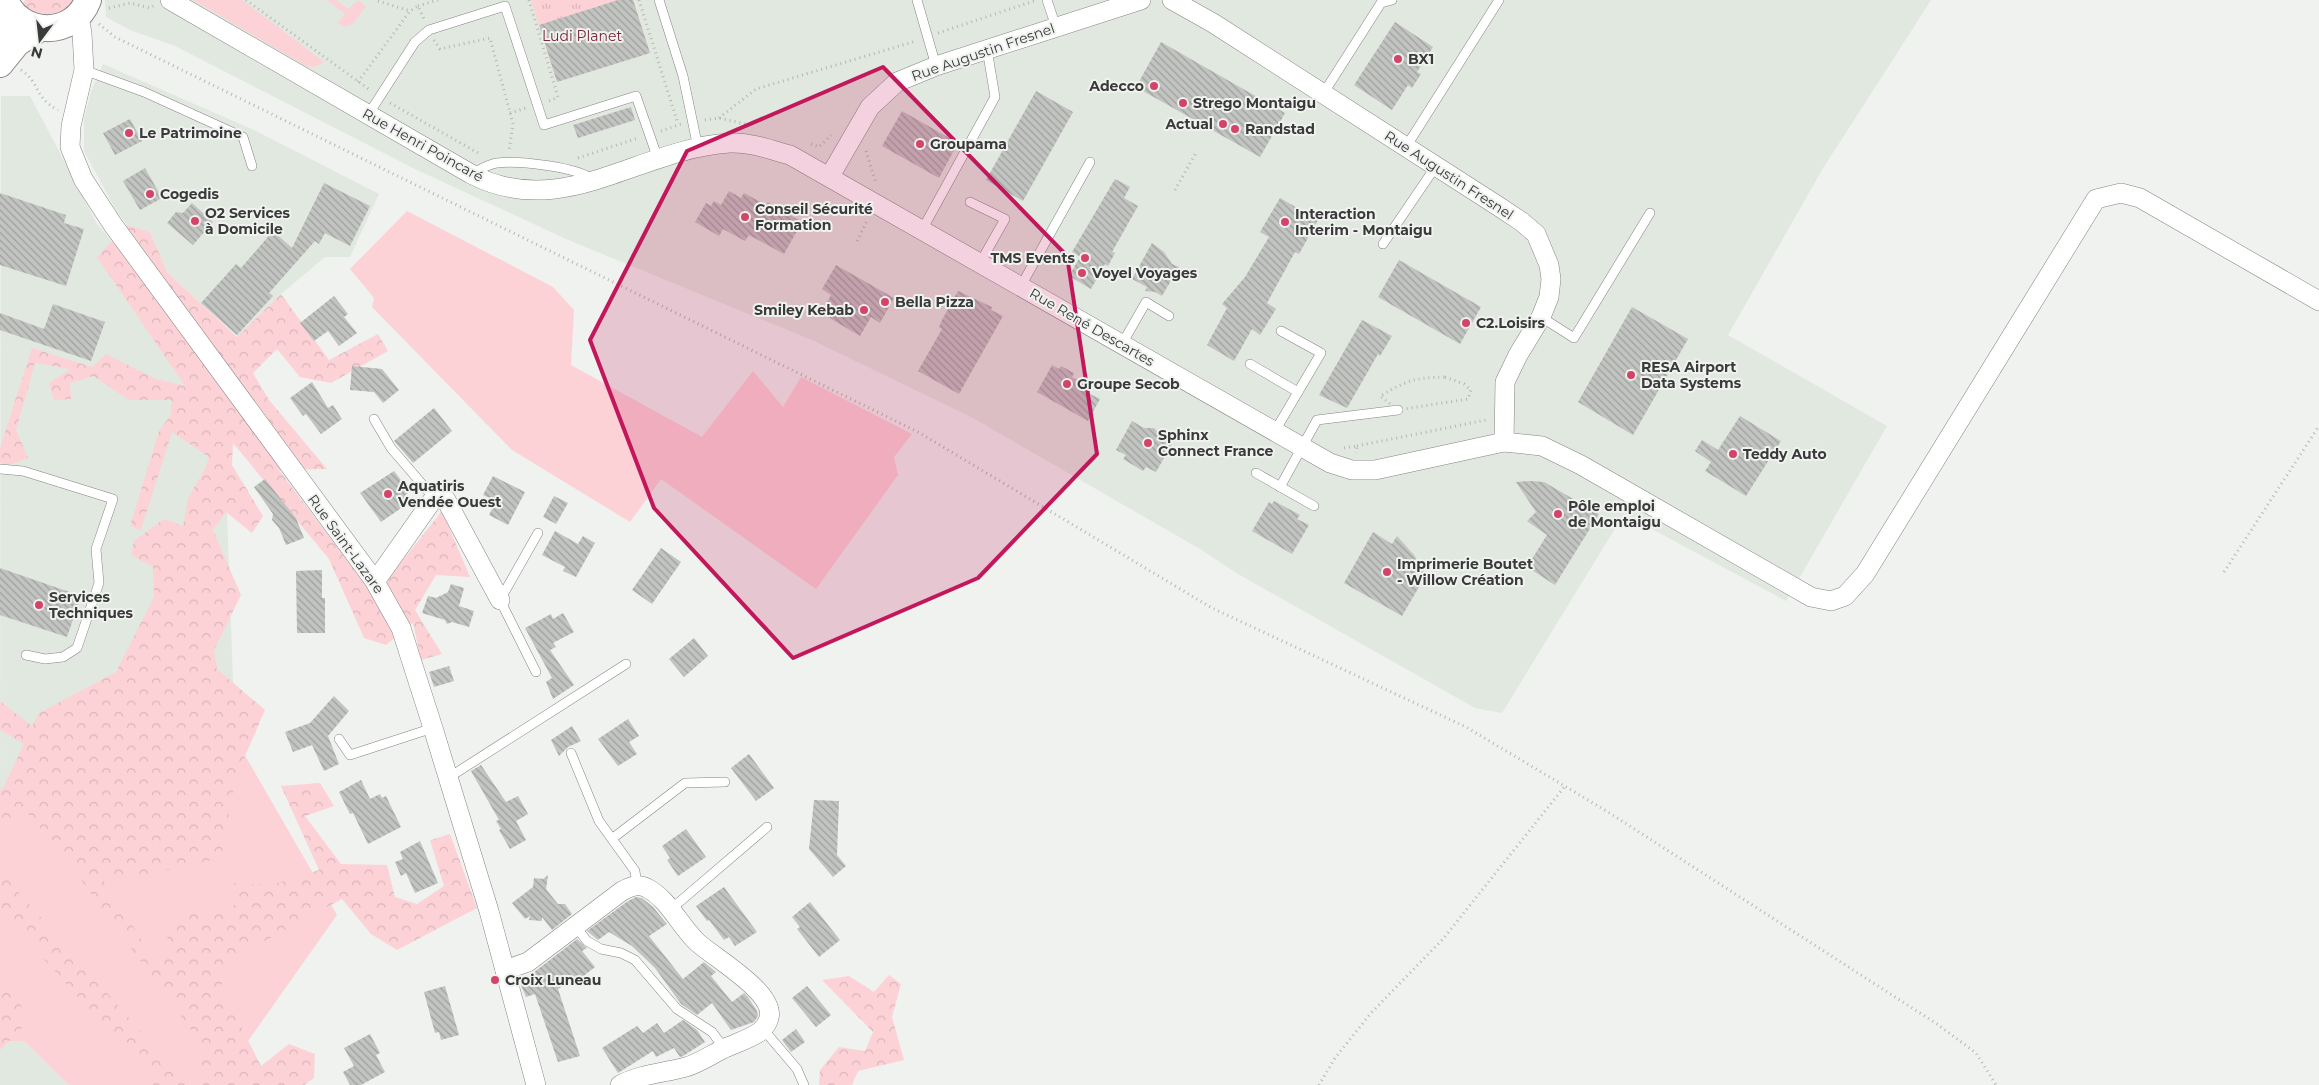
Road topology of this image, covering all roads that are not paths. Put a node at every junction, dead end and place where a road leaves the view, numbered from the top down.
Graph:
1 (660, 0) edge
2 (918, 0) edge
3 (1048, 0) edge
4 (1142, 0) edge
5 (1172, 0) edge
6 (1392, 0) edge
7 (1499, 0) edge
8 (6, 2) edge
9 (163, 2) edge
10 (80, 13) edge
11 (1056, 27) junction
12 (0, 33) edge
13 (987, 49) junction
14 (83, 63) junction
15 (7, 66) edge
16 (936, 66) junction
17 (1323, 94) junction
18 (368, 115) junction
19 (1406, 147) junction
20 (698, 148) junction
21 (658, 160) junction
22 (1090, 162) dead end
23 (252, 166) dead end
24 (1436, 166) junction
25 (471, 174) junction
26 (830, 176) junction
27 (593, 180) junction
28 (970, 202) dead end
29 (1650, 212) dead end
30 (922, 230) junction
31 (1383, 244) dead end
32 (980, 263) junction
33 (1020, 286) junction
34 (2319, 301) edge
35 (1169, 316) dead end
36 (1540, 317) junction
37 (1281, 331) dead end
38 (1122, 344) junction
39 (1250, 364) dead end
40 (1298, 392) junction
41 (1398, 410) road end
42 (374, 419) dead end
43 (1275, 431) junction
44 (1504, 442) junction
45 (1303, 446) junction
46 (0, 469) edge
47 (1256, 474) dead end
48 (1280, 487) junction
49 (434, 498) junction
50 (1314, 506) dead end
51 (538, 533) dead end
52 (374, 580) junction
53 (500, 600) junction
54 (26, 655) dead end
55 (626, 664) dead end
56 (536, 672) dead end
57 (433, 728) junction
58 (339, 739) dead end
59 (571, 754) dead end
60 (447, 778) junction
61 (725, 782) dead end
62 (766, 827) dead end
63 (612, 838) junction
64 (637, 886) junction
65 (670, 910) junction
66 (576, 927) junction
67 (505, 970) junction
68 (763, 1029) junction
69 (724, 1048) junction
70 (536, 1085) edge
71 (620, 1085) edge
72 (804, 1085) edge

1 - 20 lane
2 - 16 lane
3 - 11 lane
4 - 11 street, Rue Augustin Fresnel
5 - 17 street, Rue Augustin Fresnel
6 - 17 lane
7 - 19 lane
8 - 10 main road
8 - 12 main road
9 - 18 street, Rue Henri Poincaré
10 - 14 street
10 - 15 main road
11 - 13 street, Rue Augustin Fresnel
13 - 16 street, Rue Augustin Fresnel
13 - 30 lane
14 - 23 lane
14 - 52 street, Rue Saint-Lazare
16 - 26 street, Rue Augustin Fresnel
17 - 19 street, Rue Augustin Fresnel
18 - 21 lane
18 - 25 street, Rue Henri Poincaré
19 - 24 street, Rue Augustin Fresnel
20 - 21 street, Rue Henri Poincaré
20 - 26 street
21 - 27 street, Rue Henri Poincaré
22 - 33 lane
24 - 31 lane
24 - 36 street, Rue Augustin Fresnel
25 - 27 street, Rue Henri Poincaré
25 - 27 lane
26 - 30 street, Rue René Descartes
28 - 32 lane
29 - 36 lane
30 - 32 street, Rue René Descartes
32 - 33 street, Rue René Descartes
33 - 38 street, Rue René Descartes
34 - 44 street, Rue René Descartes
35 - 38 lane
36 - 44 street, Rue Augustin Fresnel
37 - 40 lane
38 - 43 street, Rue René Descartes
39 - 40 lane
40 - 43 lane
41 - 45 lane
42 - 49 lane
43 - 45 street, Rue René Descartes
44 - 45 street, Rue René Descartes
45 - 48 lane
46 - 54 lane
47 - 48 lane
48 - 50 lane
49 - 52 street
49 - 53 street
51 - 53 lane
52 - 57 street, Rue Saint-Lazare
53 - 56 lane
55 - 60 lane
57 - 58 lane
57 - 60 street, Rue Saint-Lazare
59 - 63 lane
60 - 67 street, Rue Saint-Lazare
61 - 63 lane
62 - 65 lane
63 - 64 lane
64 - 65 street
64 - 66 street
65 - 68 street
66 - 67 street
66 - 69 lane
67 - 70 street, Rue Saint-Lazare
68 - 69 street
68 - 72 lane
69 - 71 street

